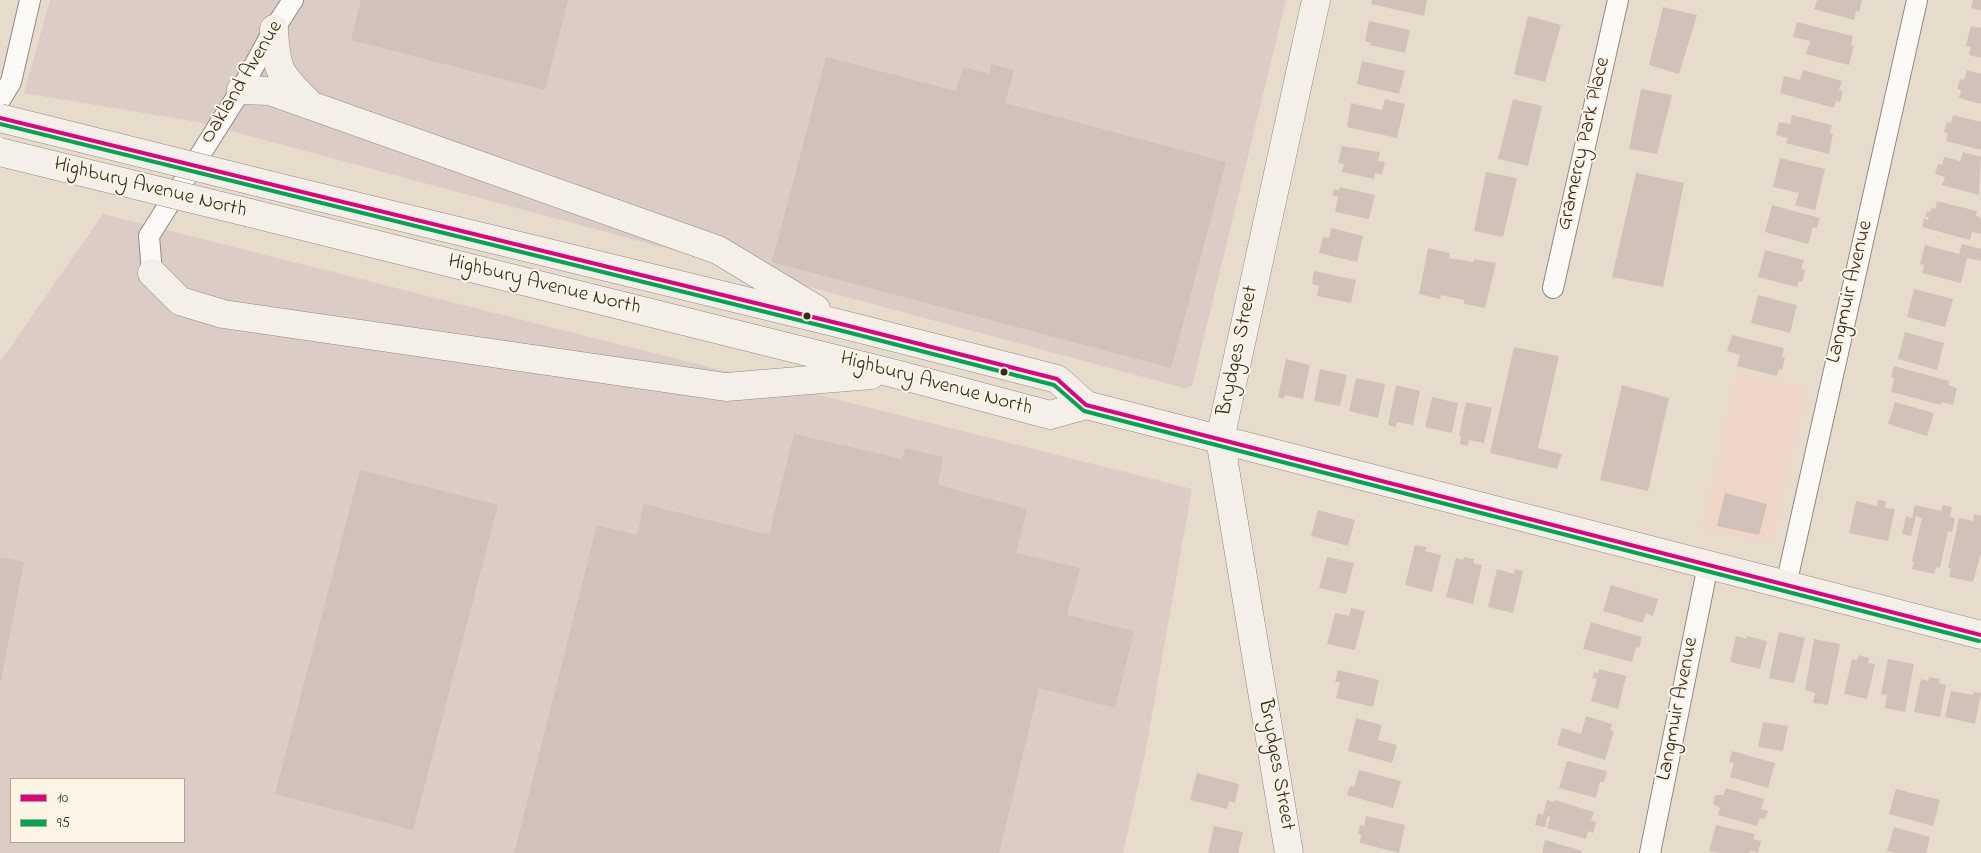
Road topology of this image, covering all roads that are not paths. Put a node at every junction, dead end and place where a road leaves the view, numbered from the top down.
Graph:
1 (30, 0) edge
2 (293, 0) edge
3 (1316, 0) edge
4 (1618, 0) edge
5 (1917, 0) edge
6 (274, 29) junction
7 (240, 90) junction
8 (0, 100) edge
9 (310, 105) junction
10 (0, 118) edge
11 (0, 152) edge
12 (152, 273) joint
13 (1553, 288) dead end
14 (841, 324) junction
15 (892, 373) junction
16 (1086, 405) junction
17 (1220, 439) junction
18 (1708, 566) junction
19 (1786, 585) junction
20 (1981, 635) edge
21 (1289, 853) edge
22 (1650, 853) edge

1 - 8 street
2 - 6 street, Oakland Avenue
3 - 17 main road, Brydges Street
4 - 13 street, Gramercy Park Place
5 - 19 street, Langmuir Avenue
6 - 7 street, Oakland Avenue
6 - 9 main road
7 - 9 main road
7 - 12 street, Oakland Avenue
9 - 14 main road
10 - 14 main road, Highbury Avenue North, bridge
11 - 15 main road, Highbury Avenue North, bridge
12 - 15 main road
14 - 16 main road, Highbury Avenue North
15 - 16 main road, Highbury Avenue North
16 - 17 main road, Highbury Avenue North
17 - 18 main road, Highbury Avenue North
17 - 21 main road, Brydges Street
18 - 19 main road, Highbury Avenue North
18 - 22 street, Langmuir Avenue
19 - 20 main road, Highbury Avenue North

